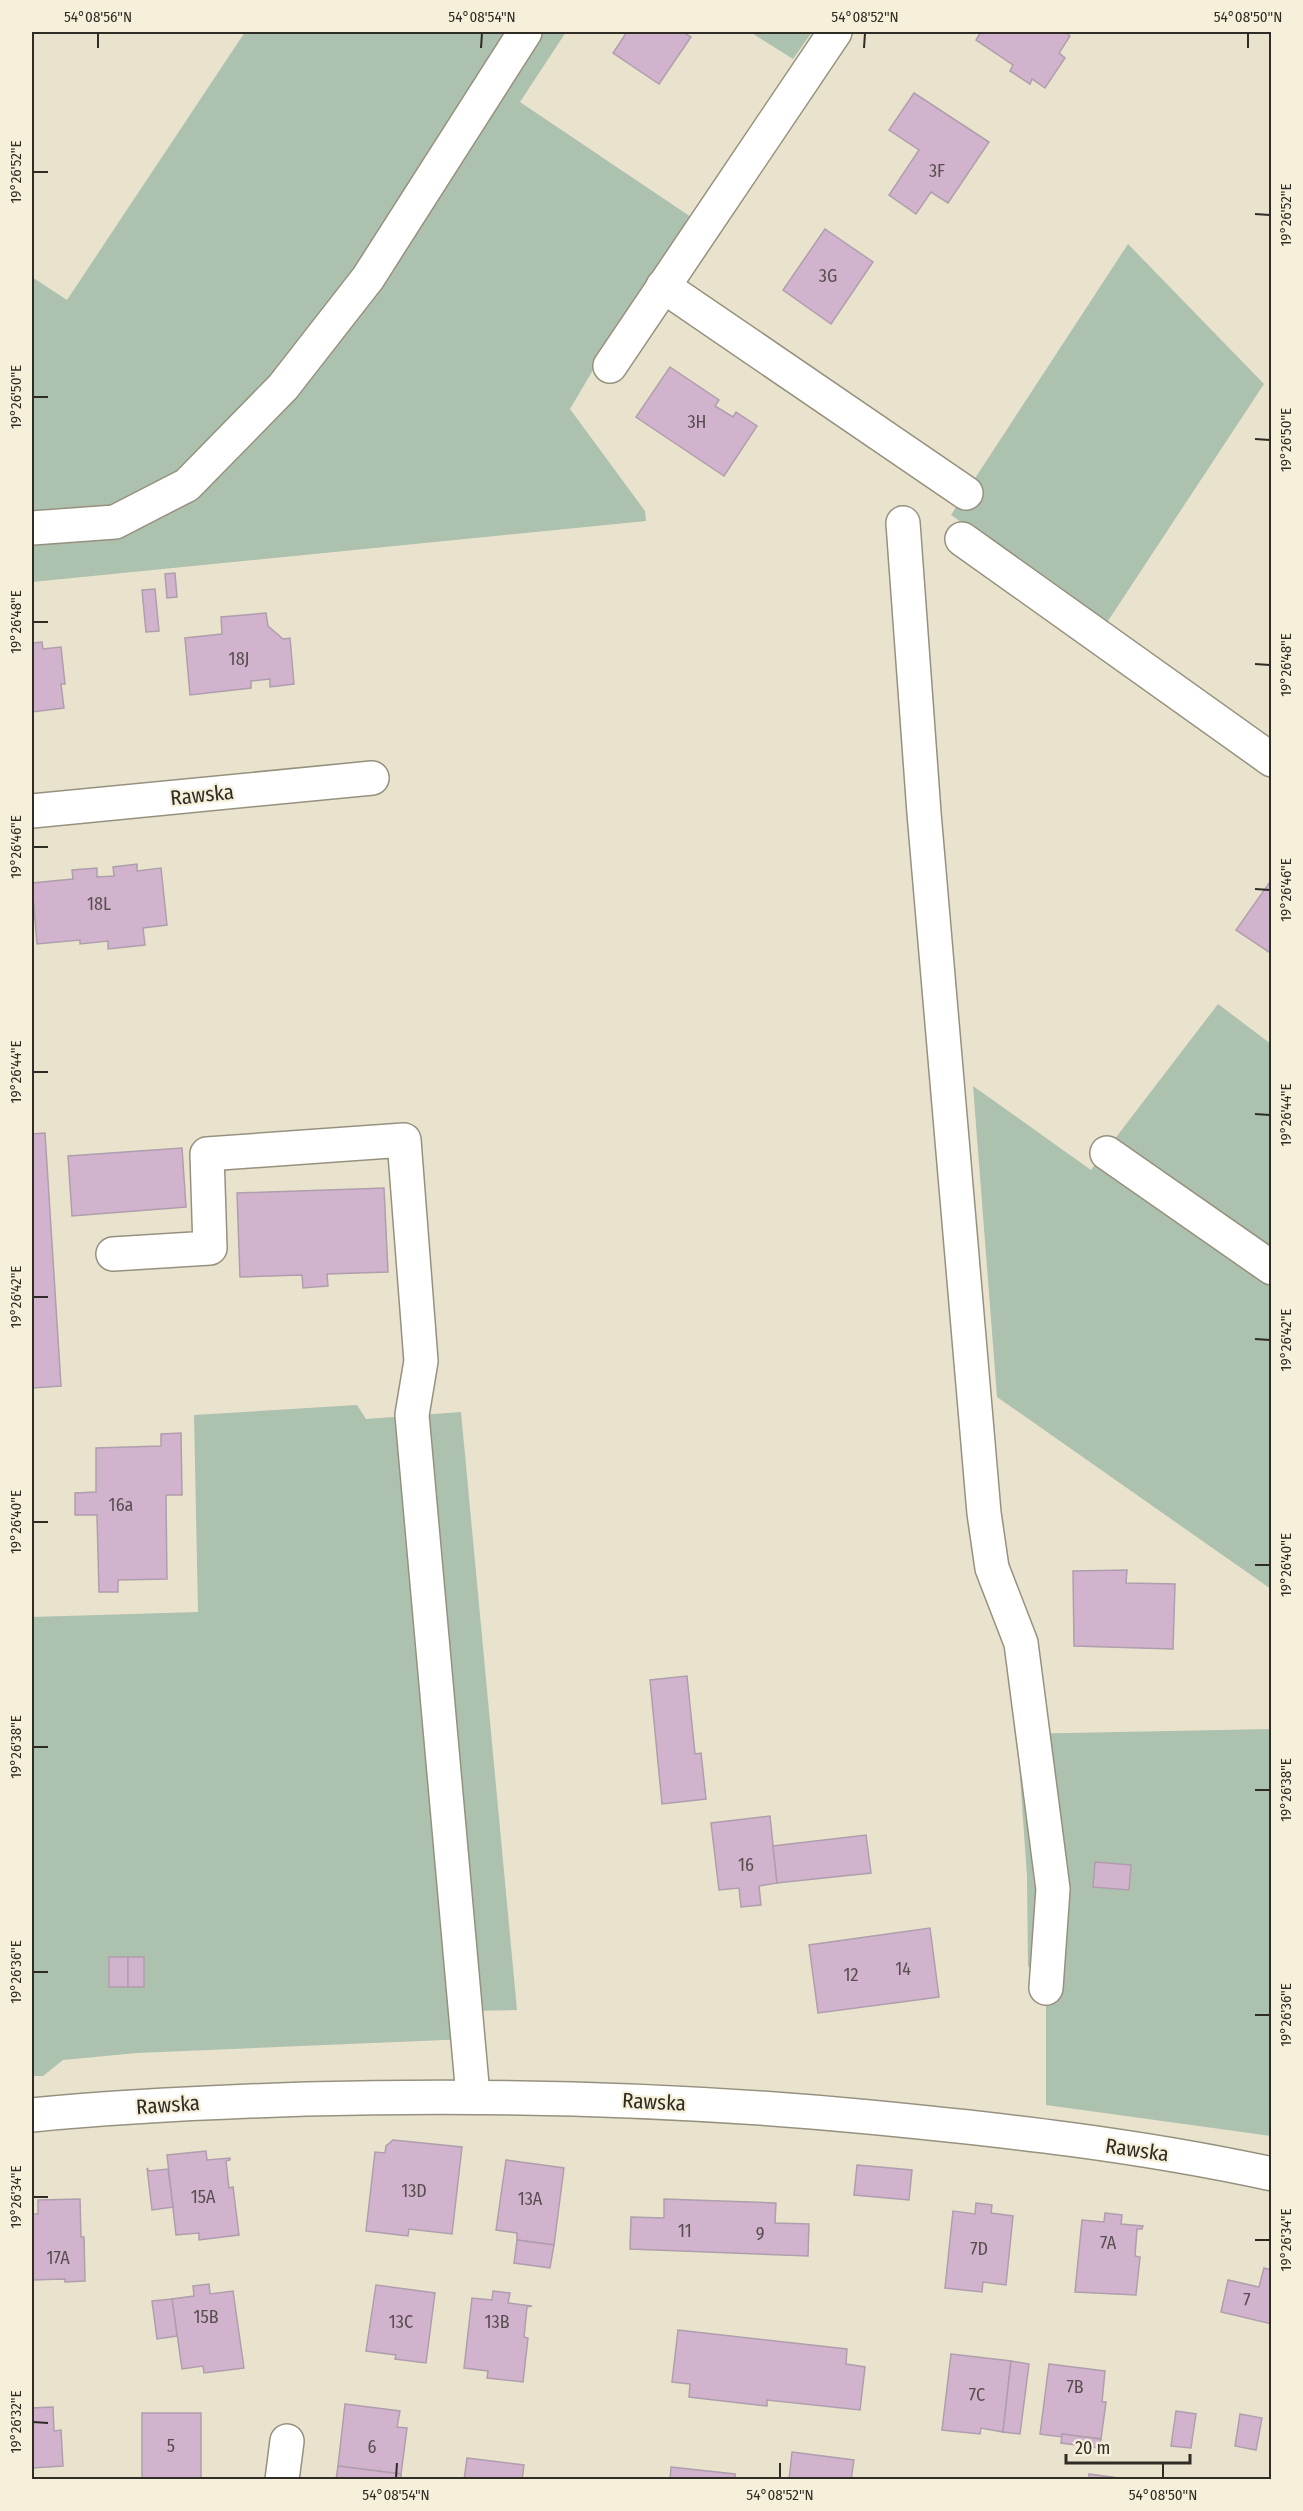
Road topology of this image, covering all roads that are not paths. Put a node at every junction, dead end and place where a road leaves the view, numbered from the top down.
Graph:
1 (525, 32) edge
2 (836, 32) edge
3 (663, 286) junction
4 (610, 366) dead end
5 (966, 493) dead end
6 (903, 523) dead end
7 (32, 528) edge
8 (962, 539) dead end
9 (1272, 760) edge
10 (372, 778) dead end
11 (32, 811) edge
12 (1107, 1153) dead end
13 (113, 1254) dead end
14 (1272, 1268) edge
15 (1046, 1988) dead end
16 (473, 2096) junction
17 (32, 2115) edge
18 (1272, 2174) edge
19 (287, 2441) dead end
20 (282, 2480) edge

1 - 7 street
2 - 3 street
3 - 4 street
3 - 5 street
6 - 15 street
8 - 9 street
10 - 11 street, Rawska
12 - 14 street
13 - 16 street
16 - 17 street, Rawska
16 - 18 street, Rawska
19 - 20 street

